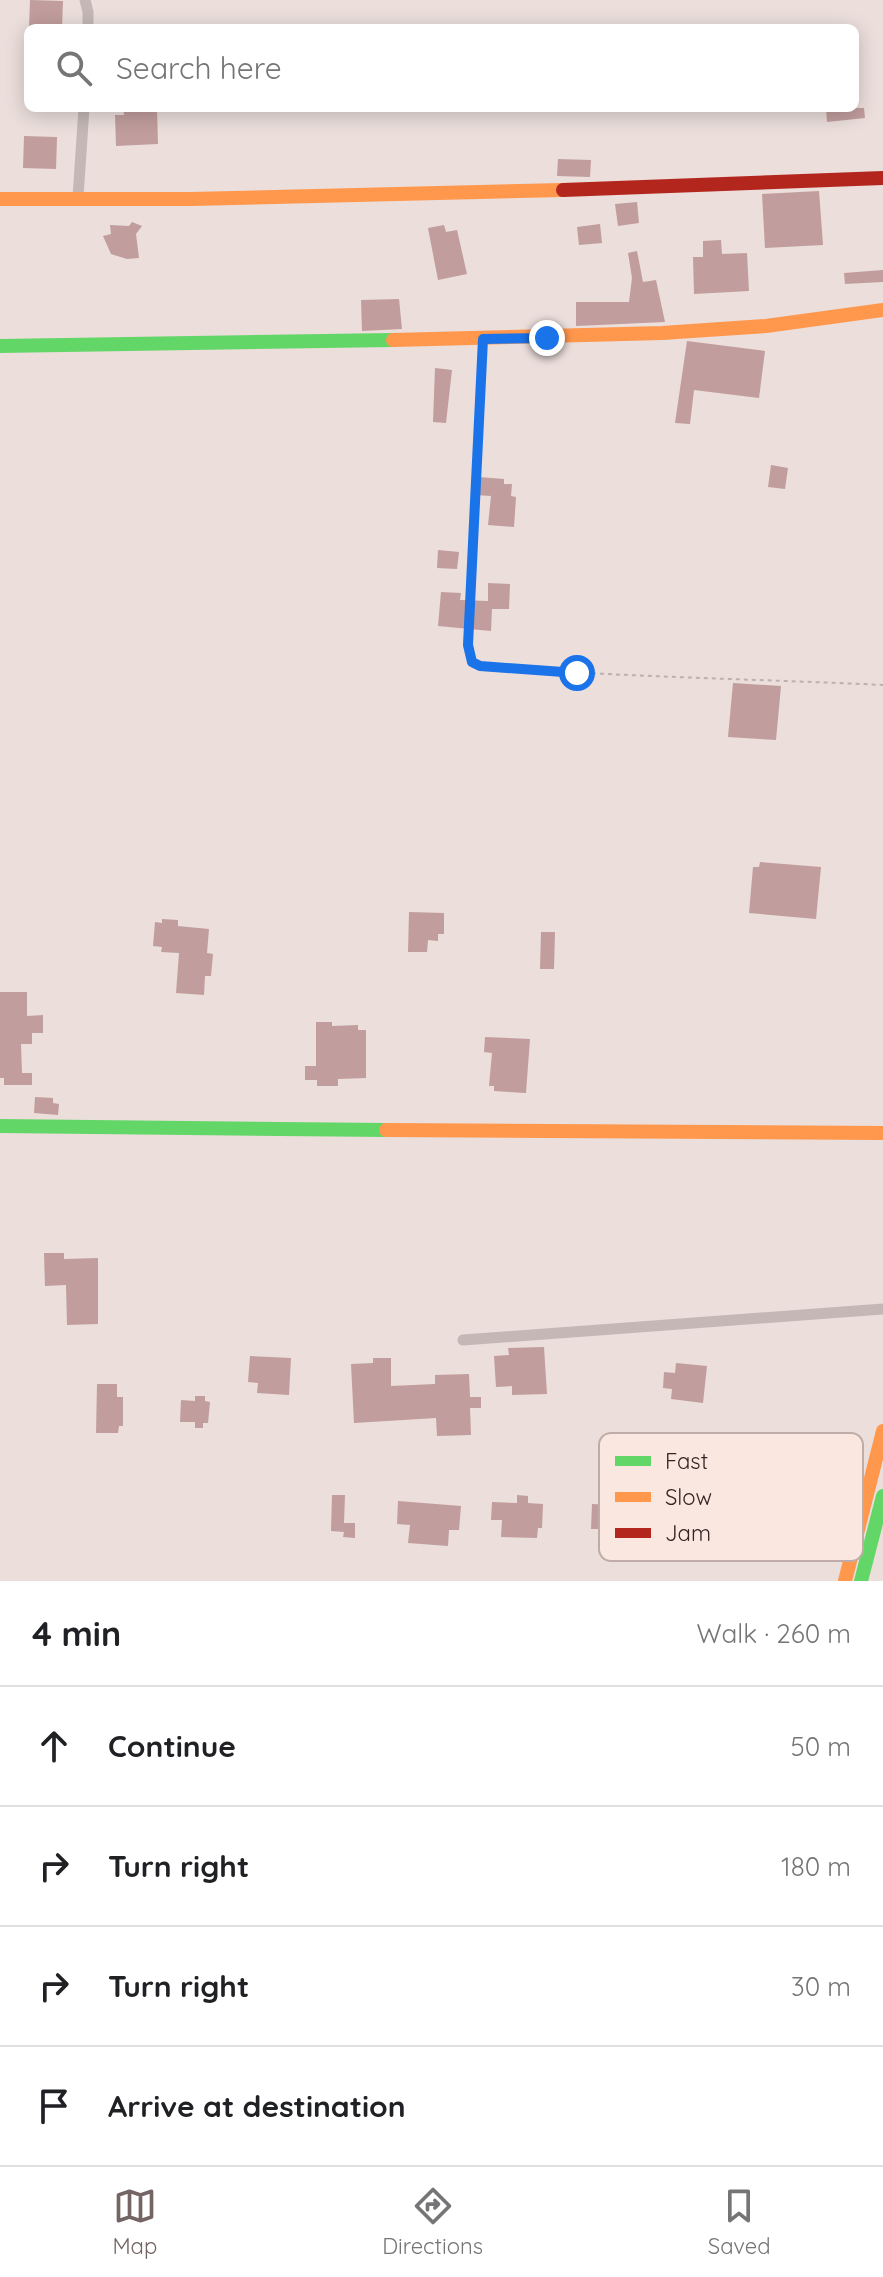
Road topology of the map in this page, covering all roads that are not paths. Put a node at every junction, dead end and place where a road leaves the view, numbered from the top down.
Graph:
1 (85, 0) edge
2 (88, 24) edge
3 (84, 112) edge
4 (883, 178) edge
5 (78, 197) junction
6 (0, 199) edge
7 (883, 310) edge
8 (0, 346) edge
9 (0, 1126) edge
10 (883, 1133) edge
11 (883, 1309) edge
12 (463, 1340) dead end
13 (883, 1431) edge
14 (883, 1496) edge
15 (863, 1510) edge
16 (850, 1561) edge
17 (845, 1581) edge
18 (861, 1581) edge

1 - 2 street
3 - 5 street
4 - 5 main road
5 - 6 main road
7 - 8 main road
9 - 10 main road
11 - 12 street
13 - 15 main road
14 - 18 main road
16 - 17 main road

